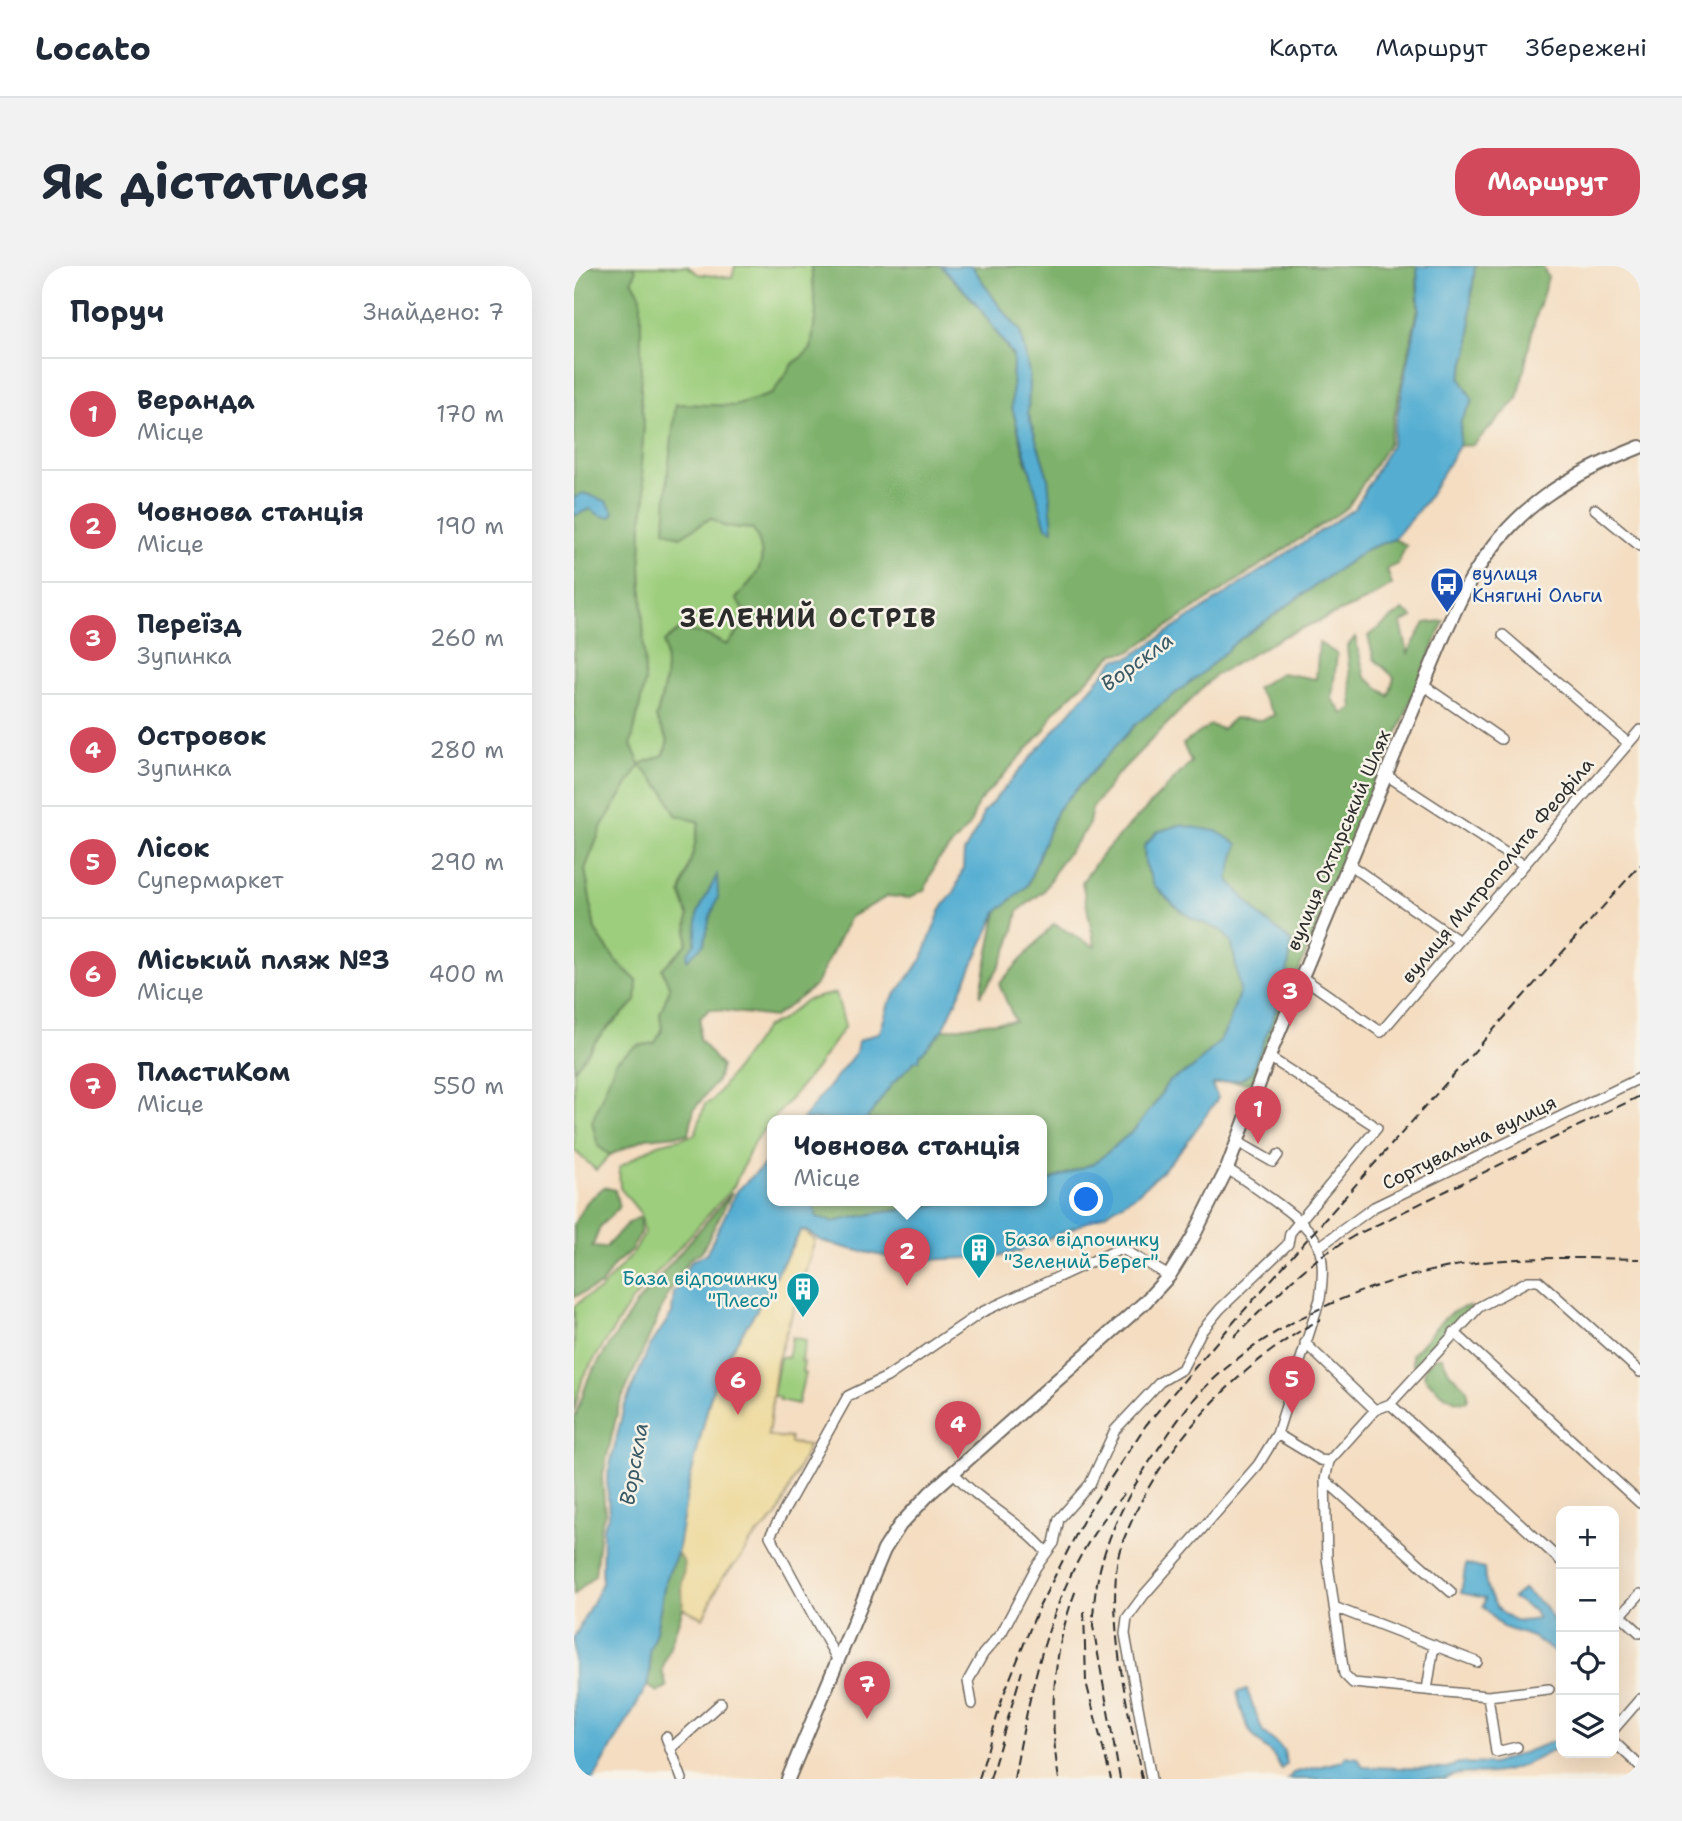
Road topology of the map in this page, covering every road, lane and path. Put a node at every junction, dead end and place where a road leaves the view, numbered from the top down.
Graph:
1 (1640, 447) edge
2 (1595, 509) dead end
3 (1640, 546) edge
4 (1503, 635) dead end
5 (1423, 685) junction
6 (1640, 730) edge
7 (1501, 739) dead end
8 (1628, 743) junction
9 (1386, 775) junction
10 (1350, 865) junction
11 (1524, 865) junction
12 (1459, 941) junction
13 (1302, 978) junction
14 (1269, 1057) junction
15 (1640, 1078) edge
16 (1238, 1142) junction
17 (1278, 1155) dead end
18 (1227, 1169) junction
19 (1301, 1221) junction
20 (1319, 1247) junction
21 (1169, 1276) junction
22 (1454, 1332) junction
23 (1305, 1343) junction
24 (1640, 1372) edge
25 (1390, 1404) junction
26 (1375, 1410) junction
27 (1277, 1434) junction
28 (1329, 1461) junction
29 (954, 1473) junction
30 (1325, 1480) junction
31 (1640, 1503) edge
32 (1046, 1552) junction
33 (1556, 1556) edge
34 (1451, 1592) dead end
35 (1640, 1594) edge
36 (1334, 1607) junction
37 (1619, 1611) edge
38 (1619, 1615) edge
39 (1640, 1633) edge
40 (1434, 1645) junction
41 (838, 1661) junction
42 (1477, 1662) dead end
43 (1549, 1689) dead end
44 (1427, 1690) junction
45 (1488, 1696) junction
46 (1640, 1699) edge
47 (720, 1703) dead end
48 (972, 1704) dead end
49 (1619, 1723) edge
50 (666, 1737) dead end
51 (1517, 1747) dead end
52 (1619, 1747) edge
53 (670, 1749) junction
54 (1640, 1766) edge
55 (682, 1779) edge
56 (788, 1779) edge
57 (1151, 1779) edge

1 - 5 main road, вулиця Охтирський Шлях
2 - 3 street
4 - 8 street
5 - 7 street
5 - 9 main road, вулиця Охтирський Шлях
6 - 8 street, вулиця Митрополита Феофіла
8 - 11 street, вулиця Митрополита Феофіла
9 - 10 main road, вулиця Охтирський Шлях
9 - 11 street
10 - 12 street
10 - 13 main road, вулиця Охтирський Шлях
11 - 12 street, вулиця Митрополита Феофіла
12 - 13 street, вулиця Митрополита Феофіла
13 - 14 main road, вулиця Охтирський Шлях
14 - 16 main road, вулиця Охтирський Шлях
14 - 19 street
15 - 20 street, Сортувальна вулиця
16 - 17 street
16 - 18 main road, вулиця Охтирський Шлях
18 - 19 street
18 - 21 main road, вулиця Охтирський Шлях
19 - 20 street
19 - 32 street
20 - 23 street
21 - 29 main road, вулиця Охтирський Шлях
21 - 41 street
22 - 24 street
22 - 25 street
22 - 31 street
23 - 26 street
23 - 27 street
25 - 26 street
25 - 33 street
26 - 28 street
27 - 28 street
27 - 57 street
28 - 30 street
29 - 32 street
29 - 41 main road, вулиця Охтирський Шлях
30 - 34 street
30 - 36 street
32 - 48 street
35 - 37 street
36 - 40 street
36 - 44 street
38 - 39 street
40 - 42 street
40 - 44 street
41 - 56 main road, вулиця Охтирський Шлях
43 - 45 street
44 - 45 street
45 - 51 street
46 - 49 street
47 - 53 street
50 - 53 street
52 - 54 street
53 - 55 street

